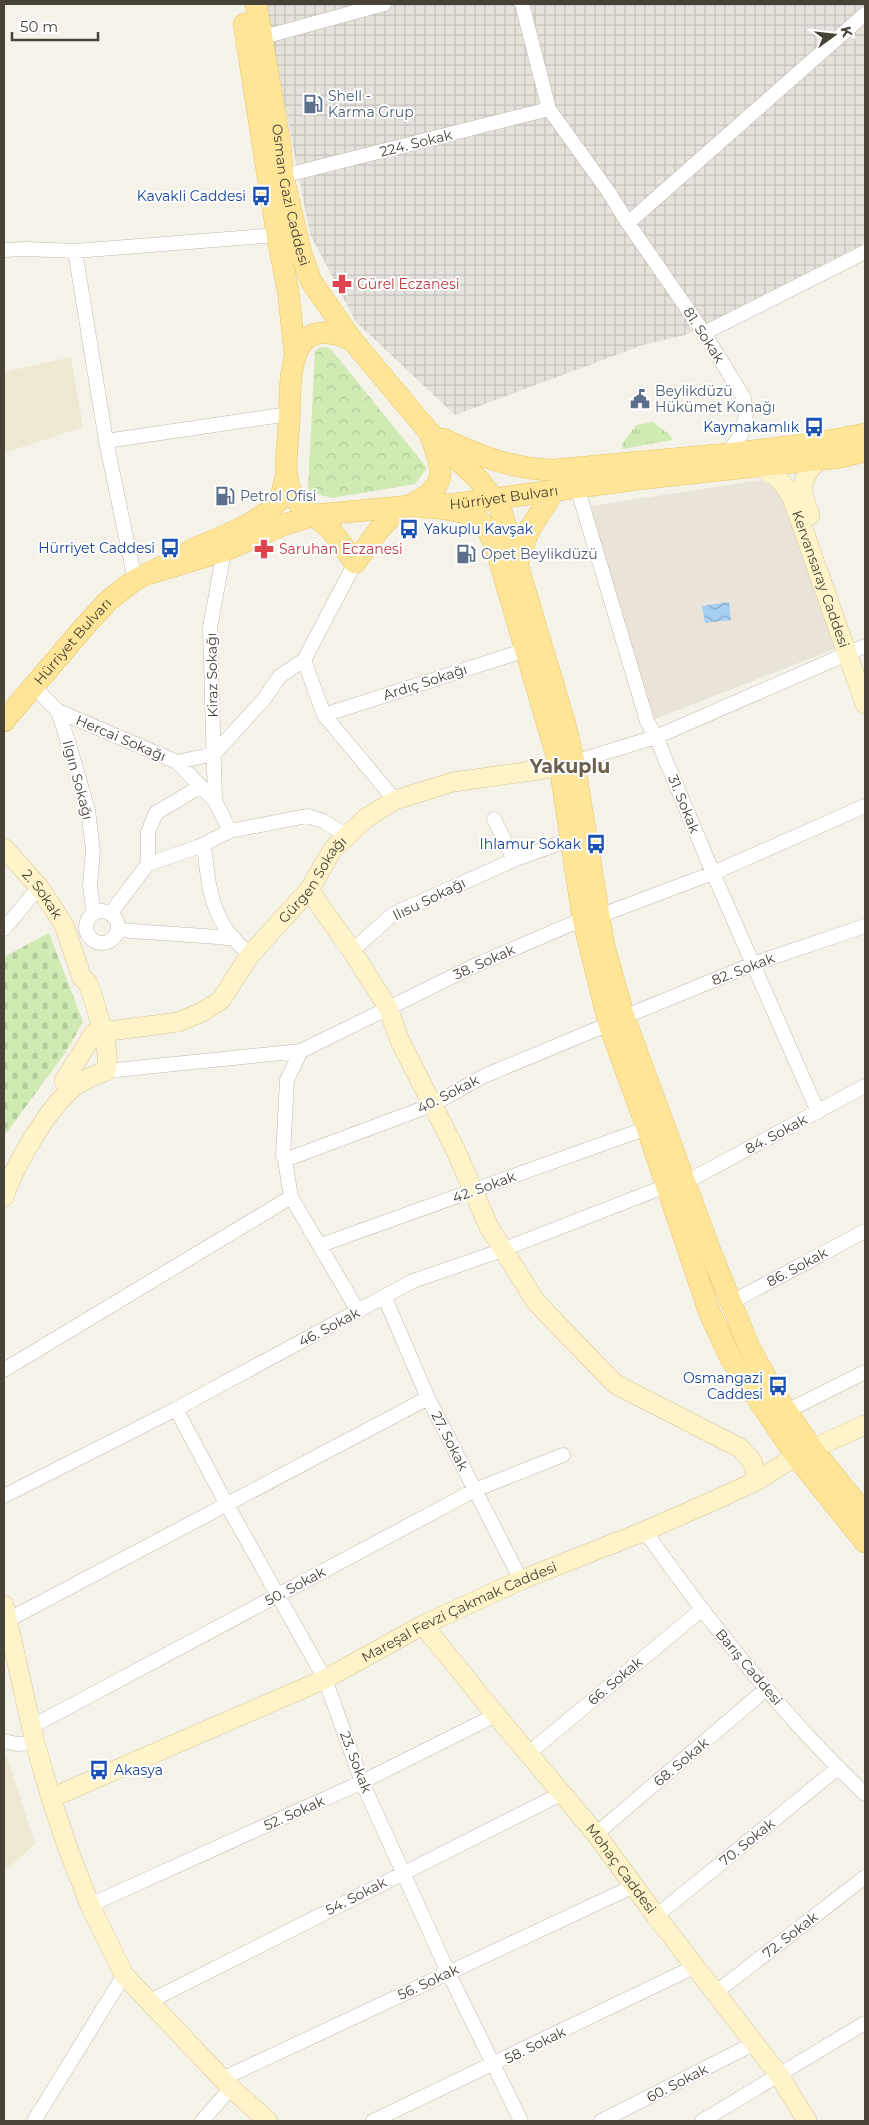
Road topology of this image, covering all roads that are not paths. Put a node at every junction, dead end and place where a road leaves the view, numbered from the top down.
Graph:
1 (242, 4) edge
2 (256, 4) edge
3 (384, 4) edge
4 (522, 4) edge
5 (340, 9) edge
6 (865, 14) edge
7 (253, 39) junction
8 (549, 109) junction
9 (275, 178) junction
10 (628, 223) junction
11 (277, 234) junction
12 (4, 250) edge
13 (75, 251) junction
14 (865, 252) edge
15 (704, 333) junction
16 (352, 340) junction
17 (295, 354) junction
18 (289, 414) junction
19 (429, 432) junction
20 (865, 434) edge
21 (106, 441) junction
22 (865, 451) edge
23 (727, 454) junction
24 (818, 460) junction
25 (760, 466) junction
26 (286, 476) junction
27 (577, 487) junction
28 (554, 490) junction
29 (494, 499) junction
30 (405, 506) junction
31 (315, 515) junction
32 (240, 527) junction
33 (224, 551) junction
34 (355, 563) junction
35 (517, 564) junction
36 (143, 577) junction
37 (526, 650) junction
38 (860, 653) edge
39 (304, 660) junction
40 (33, 686) junction
41 (865, 704) edge
42 (8, 710) edge
43 (58, 711) junction
44 (324, 715) junction
45 (656, 737) junction
46 (214, 754) junction
47 (178, 762) junction
48 (567, 764) junction
49 (201, 786) junction
50 (395, 800) junction
51 (215, 801) junction
52 (865, 806) edge
53 (494, 819) dead end
54 (230, 831) junction
55 (347, 836) junction
56 (571, 839) junction
57 (204, 844) junction
58 (4, 848) edge
59 (514, 860) junction
60 (148, 864) junction
61 (712, 873) junction
62 (39, 887) junction
63 (309, 890) junction
64 (104, 913) junction
65 (591, 918) junction
66 (87, 924) junction
67 (64, 925) junction
68 (865, 926) edge
69 (4, 929) edge
70 (118, 930) junction
71 (235, 940) junction
72 (352, 951) junction
73 (250, 955) junction
74 (752, 964) junction
75 (388, 1008) junction
76 (616, 1020) junction
77 (98, 1033) junction
78 (301, 1051) junction
79 (260, 1056) junction
80 (106, 1071) junction
81 (288, 1080) junction
82 (64, 1081) junction
83 (865, 1086) edge
84 (432, 1105) junction
85 (818, 1112) junction
86 (648, 1128) junction
87 (285, 1160) junction
88 (4, 1175) edge
89 (676, 1184) junction
90 (474, 1191) junction
91 (4, 1197) edge
92 (291, 1197) junction
93 (865, 1231) edge
94 (321, 1245) junction
95 (502, 1250) junction
96 (385, 1298) junction
97 (730, 1303) junction
98 (358, 1311) junction
99 (4, 1370) edge
100 (865, 1372) edge
101 (428, 1398) junction
102 (176, 1409) junction
103 (787, 1411) junction
104 (865, 1425) edge
105 (804, 1453) junction
106 (563, 1455) dead end
107 (758, 1480) junction
108 (475, 1490) junction
109 (4, 1496) edge
110 (226, 1504) junction
111 (865, 1514) edge
112 (645, 1531) junction
113 (865, 1542) edge
114 (522, 1580) junction
115 (278, 1594) junction
116 (701, 1610) junction
117 (5, 1617) edge
118 (423, 1625) junction
119 (325, 1678) junction
120 (766, 1689) junction
121 (496, 1715) junction
122 (33, 1735) junction
123 (4, 1741) edge
124 (528, 1753) junction
125 (838, 1768) junction
126 (362, 1782) junction
127 (563, 1793) junction
128 (865, 1794) edge
129 (51, 1798) junction
130 (596, 1834) junction
131 (403, 1873) junction
132 (865, 1877) edge
133 (634, 1886) junction
134 (90, 1905) junction
135 (656, 1916) junction
136 (696, 1966) junction
137 (448, 1972) junction
138 (124, 1975) junction
139 (716, 1993) junction
140 (150, 2001) junction
141 (865, 2023) edge
142 (753, 2044) junction
143 (495, 2064) junction
144 (779, 2075) junction
145 (227, 2083) junction
146 (34, 2121) edge
147 (202, 2121) edge
148 (268, 2121) edge
149 (373, 2121) edge
150 (521, 2121) edge
151 (601, 2121) edge
152 (702, 2121) edge
153 (807, 2121) edge

1 - 7 main road
2 - 7 main road
3 - 5 street
4 - 8 street
5 - 7 street
6 - 10 street
7 - 9 main road, Osman Gazi Caddesi
8 - 9 street, 224. Sokak
8 - 10 street, 81. Sokak
9 - 11 main road, Osman Gazi Caddesi
9 - 16 main road, Osman Gazi Caddesi
10 - 15 street, 81. Sokak
11 - 13 street
11 - 17 main road, Osman Gazi Caddesi
12 - 13 street
13 - 21 street
14 - 15 street
15 - 23 street, 81. Sokak
16 - 17 main road
16 - 19 main road
17 - 18 main road
18 - 21 street
18 - 26 main road
19 - 23 main road, Hürriyet Bulvarı
19 - 29 main road
19 - 30 main road
20 - 23 main road, Hürriyet Bulvarı
21 - 36 street
22 - 24 main road, Hürriyet Bulvarı
24 - 25 main road, Hürriyet Bulvarı
24 - 38 street, Kervansaray Caddesi
25 - 27 main road, Hürriyet Bulvarı
25 - 38 street, Kervansaray Caddesi
26 - 31 main road
26 - 32 main road, Hürriyet Bulvarı
27 - 28 main road, Hürriyet Bulvarı
27 - 45 street, 31. Sokak
28 - 29 main road, Hürriyet Bulvarı
28 - 35 main road
29 - 30 main road, Hürriyet Bulvarı
29 - 35 main road
30 - 31 main road, Hürriyet Bulvarı
30 - 34 main road
30 - 37 main road
31 - 33 main road, Hürriyet Bulvarı
31 - 34 main road
32 - 33 main road
32 - 36 main road, Hürriyet Bulvarı
33 - 36 main road, Hürriyet Bulvarı
33 - 46 street, Kiraz Sokağı
34 - 39 street
35 - 48 main road
36 - 40 main road, Hürriyet Bulvarı
37 - 44 street, Ardıç Sokağı
37 - 48 main road
38 - 41 street, Kervansaray Caddesi
38 - 45 street
39 - 44 street
39 - 46 street
40 - 42 main road, Hürriyet Bulvarı
40 - 43 street, Ilgın Sokağı
43 - 47 street, Hercai Sokağı
43 - 64 street, Ilgın Sokağı
44 - 50 street
45 - 48 street
45 - 61 street, 31. Sokak
46 - 47 street, Hercai Sokağı
46 - 51 street, Kiraz Sokağı
47 - 49 street
48 - 50 street, Gürgen Sokağı
48 - 56 main road
48 - 65 main road
49 - 51 street
49 - 60 street
50 - 55 street, Gürgen Sokağı
51 - 54 street
52 - 61 street, 38. Sokak
53 - 59 street
54 - 55 street
54 - 57 street
55 - 63 street, Gürgen Sokağı
56 - 59 street, Ilısu Sokağı
56 - 65 main road
57 - 60 street
57 - 71 street
58 - 62 street, 2. Sokak
59 - 72 street, Ilısu Sokağı
60 - 64 street
61 - 65 street, 38. Sokak
61 - 74 street, 31. Sokak
62 - 67 street, 2. Sokak
62 - 69 street
63 - 72 street
63 - 73 street, Gürgen Sokağı
64 - 66 street
64 - 70 street
65 - 75 street, 38. Sokak
65 - 76 main road
66 - 67 street, 2. Sokak
66 - 70 street
67 - 77 street
68 - 74 street, 82. Sokak
70 - 71 street
71 - 73 street
72 - 75 street
73 - 77 street, Gürgen Sokağı
74 - 76 street, 82. Sokak
74 - 85 street, 31. Sokak
75 - 78 street, 38. Sokak
75 - 84 street
76 - 84 street, 40. Sokak
76 - 86 main road
76 - 89 main road
77 - 80 street
77 - 82 street
78 - 79 street, 38. Sokak
78 - 81 street
79 - 80 street, 38. Sokak
79 - 81 street
80 - 82 street
80 - 91 street
81 - 87 street
82 - 88 street
83 - 85 street, 84. Sokak
84 - 87 street, 40. Sokak
84 - 90 street
85 - 89 street, 84. Sokak
86 - 89 main road
86 - 90 street, 42. Sokak
87 - 92 street
89 - 95 street, 46. Sokak
89 - 97 main road
89 - 105 main road
90 - 94 street, 42. Sokak
90 - 95 street
92 - 94 street
92 - 99 street
93 - 97 street, 86. Sokak
94 - 98 street
95 - 96 street, 46. Sokak
95 - 107 street
96 - 98 street, 46. Sokak
96 - 101 street, 27. Sokak
97 - 103 main road
98 - 102 street, 46. Sokak
100 - 103 street
101 - 108 street, 27. Sokak
101 - 110 street
102 - 109 street, 46. Sokak
102 - 110 street, 23. Sokak
103 - 105 main road
104 - 105 street, Mareşal Fevzi Çakmak Caddesi
105 - 107 street, Mareşal Fevzi Çakmak Caddesi
105 - 111 main road
105 - 113 main road
106 - 108 street, 50. Sokak
107 - 112 street, Mareşal Fevzi Çakmak Caddesi
108 - 114 street, 27. Sokak
108 - 115 street, 50. Sokak
110 - 115 street, 23. Sokak
110 - 117 street
112 - 114 street, Mareşal Fevzi Çakmak Caddesi
112 - 116 street, Barış Caddesi
114 - 118 street, Mareşal Fevzi Çakmak Caddesi
115 - 119 street, 23. Sokak
115 - 122 street, 50. Sokak
116 - 120 street, Barış Caddesi
116 - 124 street, 66. Sokak
117 - 122 street
118 - 119 street, Mareşal Fevzi Çakmak Caddesi
118 - 121 street, Mohaç Caddesi
119 - 126 street, 23. Sokak
119 - 129 street, Mareşal Fevzi Çakmak Caddesi
120 - 125 street, Barış Caddesi
120 - 130 street, 68. Sokak
121 - 124 street, Mohaç Caddesi
121 - 126 street, 52. Sokak
122 - 123 street
122 - 129 street
124 - 127 street, Mohaç Caddesi
125 - 128 street, Barış Caddesi
125 - 135 street, 70. Sokak
126 - 131 street, 23. Sokak
126 - 134 street, 52. Sokak
127 - 130 street, Mohaç Caddesi
127 - 131 street, 54. Sokak
129 - 134 street
130 - 133 street, Mohaç Caddesi
131 - 137 street, 23. Sokak
131 - 140 street, 54. Sokak
132 - 139 street, 72. Sokak
133 - 135 street, Mohaç Caddesi
133 - 137 street, 56. Sokak
134 - 138 street
135 - 136 street, Mohaç Caddesi
136 - 139 street, Mohaç Caddesi
136 - 143 street, 58. Sokak
137 - 143 street, 23. Sokak
137 - 145 street, 56. Sokak
138 - 140 street
138 - 146 street
139 - 142 street, Mohaç Caddesi
140 - 145 street
141 - 144 street
142 - 144 street, Mohaç Caddesi
142 - 151 street, 60. Sokak
143 - 149 street, 58. Sokak
143 - 150 street, 23. Sokak
144 - 152 street
144 - 153 street, Mohaç Caddesi
145 - 147 street
145 - 148 street

